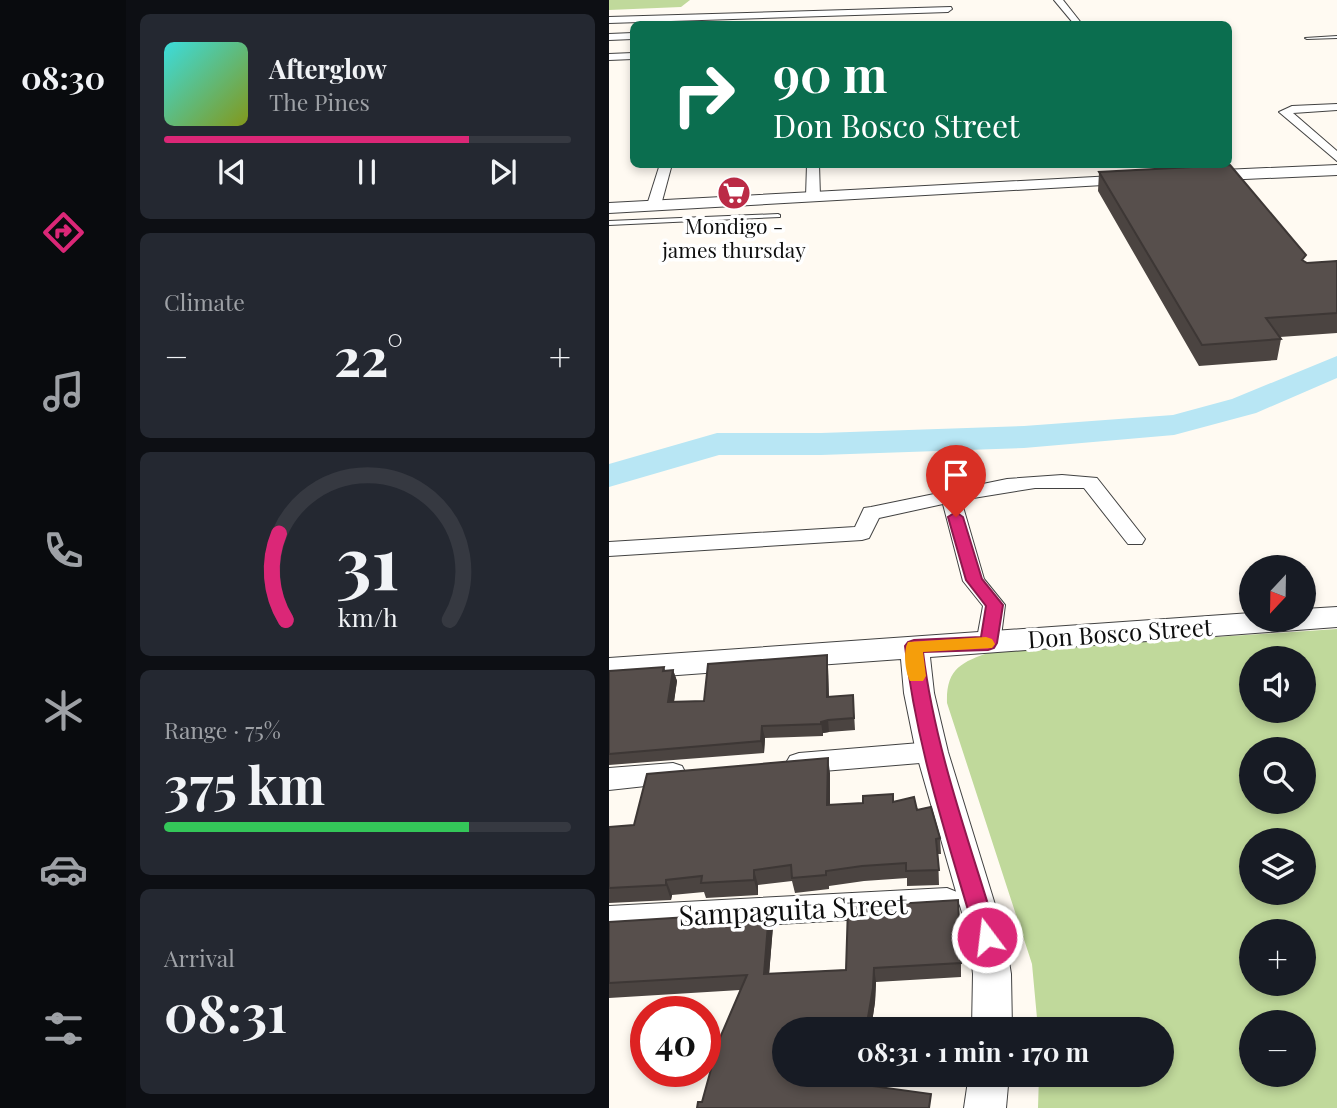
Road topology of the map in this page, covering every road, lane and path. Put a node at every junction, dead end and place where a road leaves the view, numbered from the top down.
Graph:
1 (943, 0) edge
2 (1058, 0) edge
3 (711, 17) edge
4 (609, 20) edge
5 (1076, 21) edge
6 (630, 36) edge
7 (609, 37) edge
8 (1337, 37) edge
9 (1307, 38) dead end
10 (630, 56) edge
11 (609, 57) edge
12 (1337, 107) edge
13 (1336, 167) edge
14 (665, 168) edge
15 (813, 168) edge
16 (1200, 170) edge
17 (1179, 177) edge
18 (1153, 179) edge
19 (813, 197) junction
20 (654, 205) junction
21 (609, 208) edge
22 (778, 216) dead end
23 (609, 223) edge
24 (950, 495) junction
25 (1135, 539) dead end
26 (609, 549) edge
27 (1337, 617) edge
28 (988, 643) junction
29 (914, 646) junction
30 (609, 669) edge
31 (932, 752) junction
32 (773, 765) edge
33 (691, 772) edge
34 (609, 779) edge
35 (977, 898) junction
36 (609, 920) edge
37 (992, 1017) edge
38 (987, 1087) edge
39 (985, 1108) edge

1 - 3 street
2 - 5 street
3 - 4 street
6 - 7 street
8 - 9 lane
10 - 11 street
12 - 13 street
13 - 16 street
14 - 20 street
15 - 19 street
16 - 17 street
18 - 19 street
19 - 20 street
20 - 21 street
22 - 23 lane
24 - 25 street
24 - 26 street
24 - 28 street
27 - 28 street, Don Bosco Street
28 - 29 street, Don Bosco Street
29 - 30 street, Don Bosco Street
29 - 31 street
31 - 32 street
31 - 35 street
33 - 34 street
35 - 36 street, Sampaguita Street
35 - 37 street
38 - 39 street

